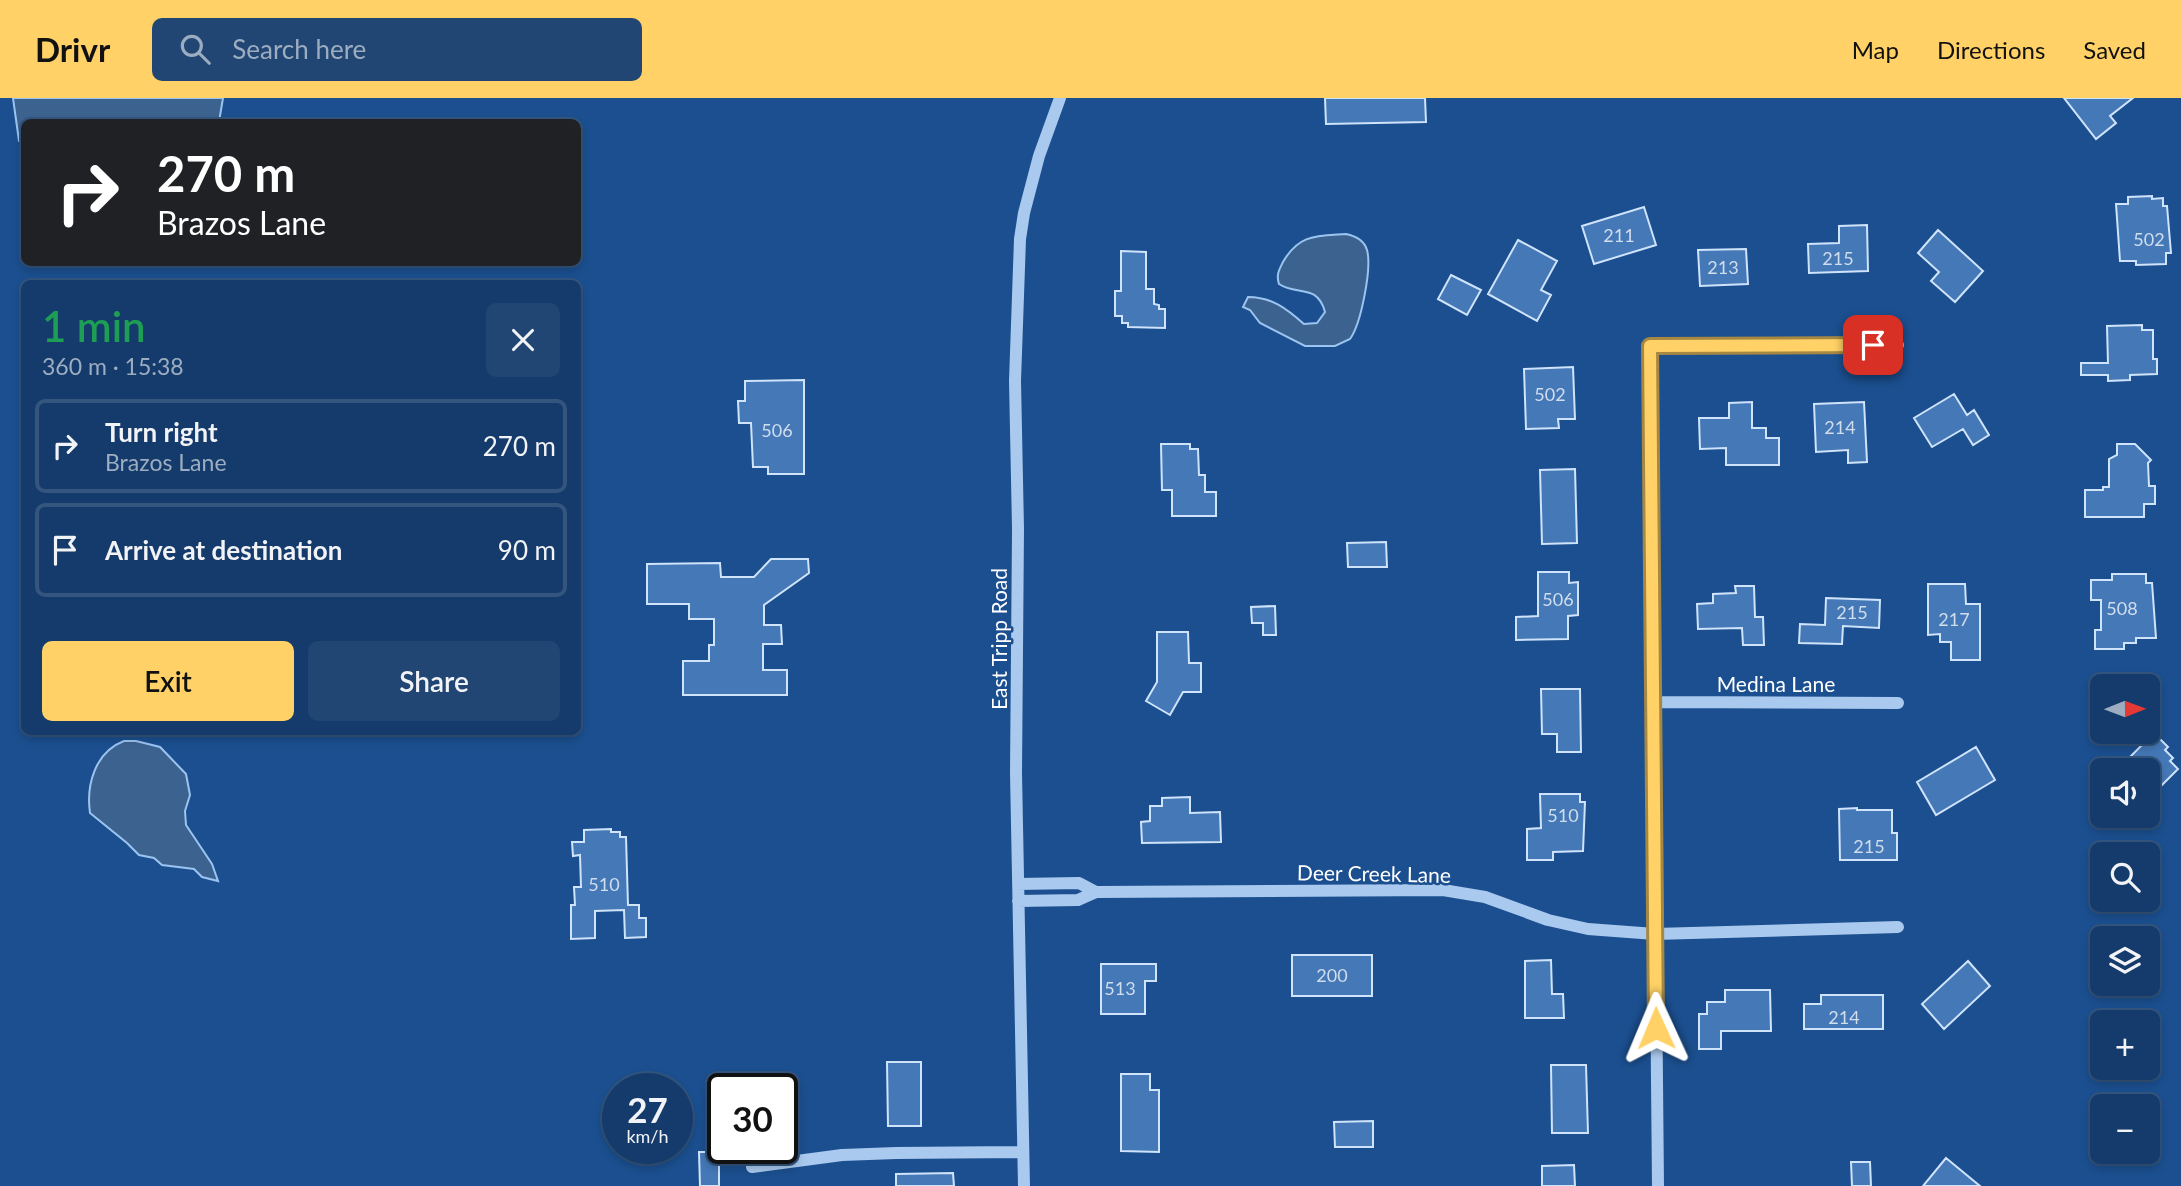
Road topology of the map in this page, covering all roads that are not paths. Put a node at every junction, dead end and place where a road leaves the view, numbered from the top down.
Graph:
1 (1060, 98) edge
2 (1898, 345) dead end
3 (1654, 702) junction
4 (1898, 703) dead end
5 (1018, 884) junction
6 (1096, 892) junction
7 (1018, 901) junction
8 (1898, 927) dead end
9 (1655, 934) junction
10 (1023, 1152) junction
11 (752, 1167) dead end
12 (1024, 1186) edge
13 (1658, 1186) edge

1 - 5 street, East Tripp Road
2 - 3 street
3 - 4 street, Medina Lane
3 - 9 street
5 - 6 street, Deer Creek Lane
5 - 7 street, East Tripp Road
6 - 7 street, Deer Creek Lane
6 - 9 street, Deer Creek Lane
7 - 10 street, East Tripp Road
8 - 9 street, Deer Creek Lane
9 - 13 street
10 - 11 street
10 - 12 street, East Tripp Road

